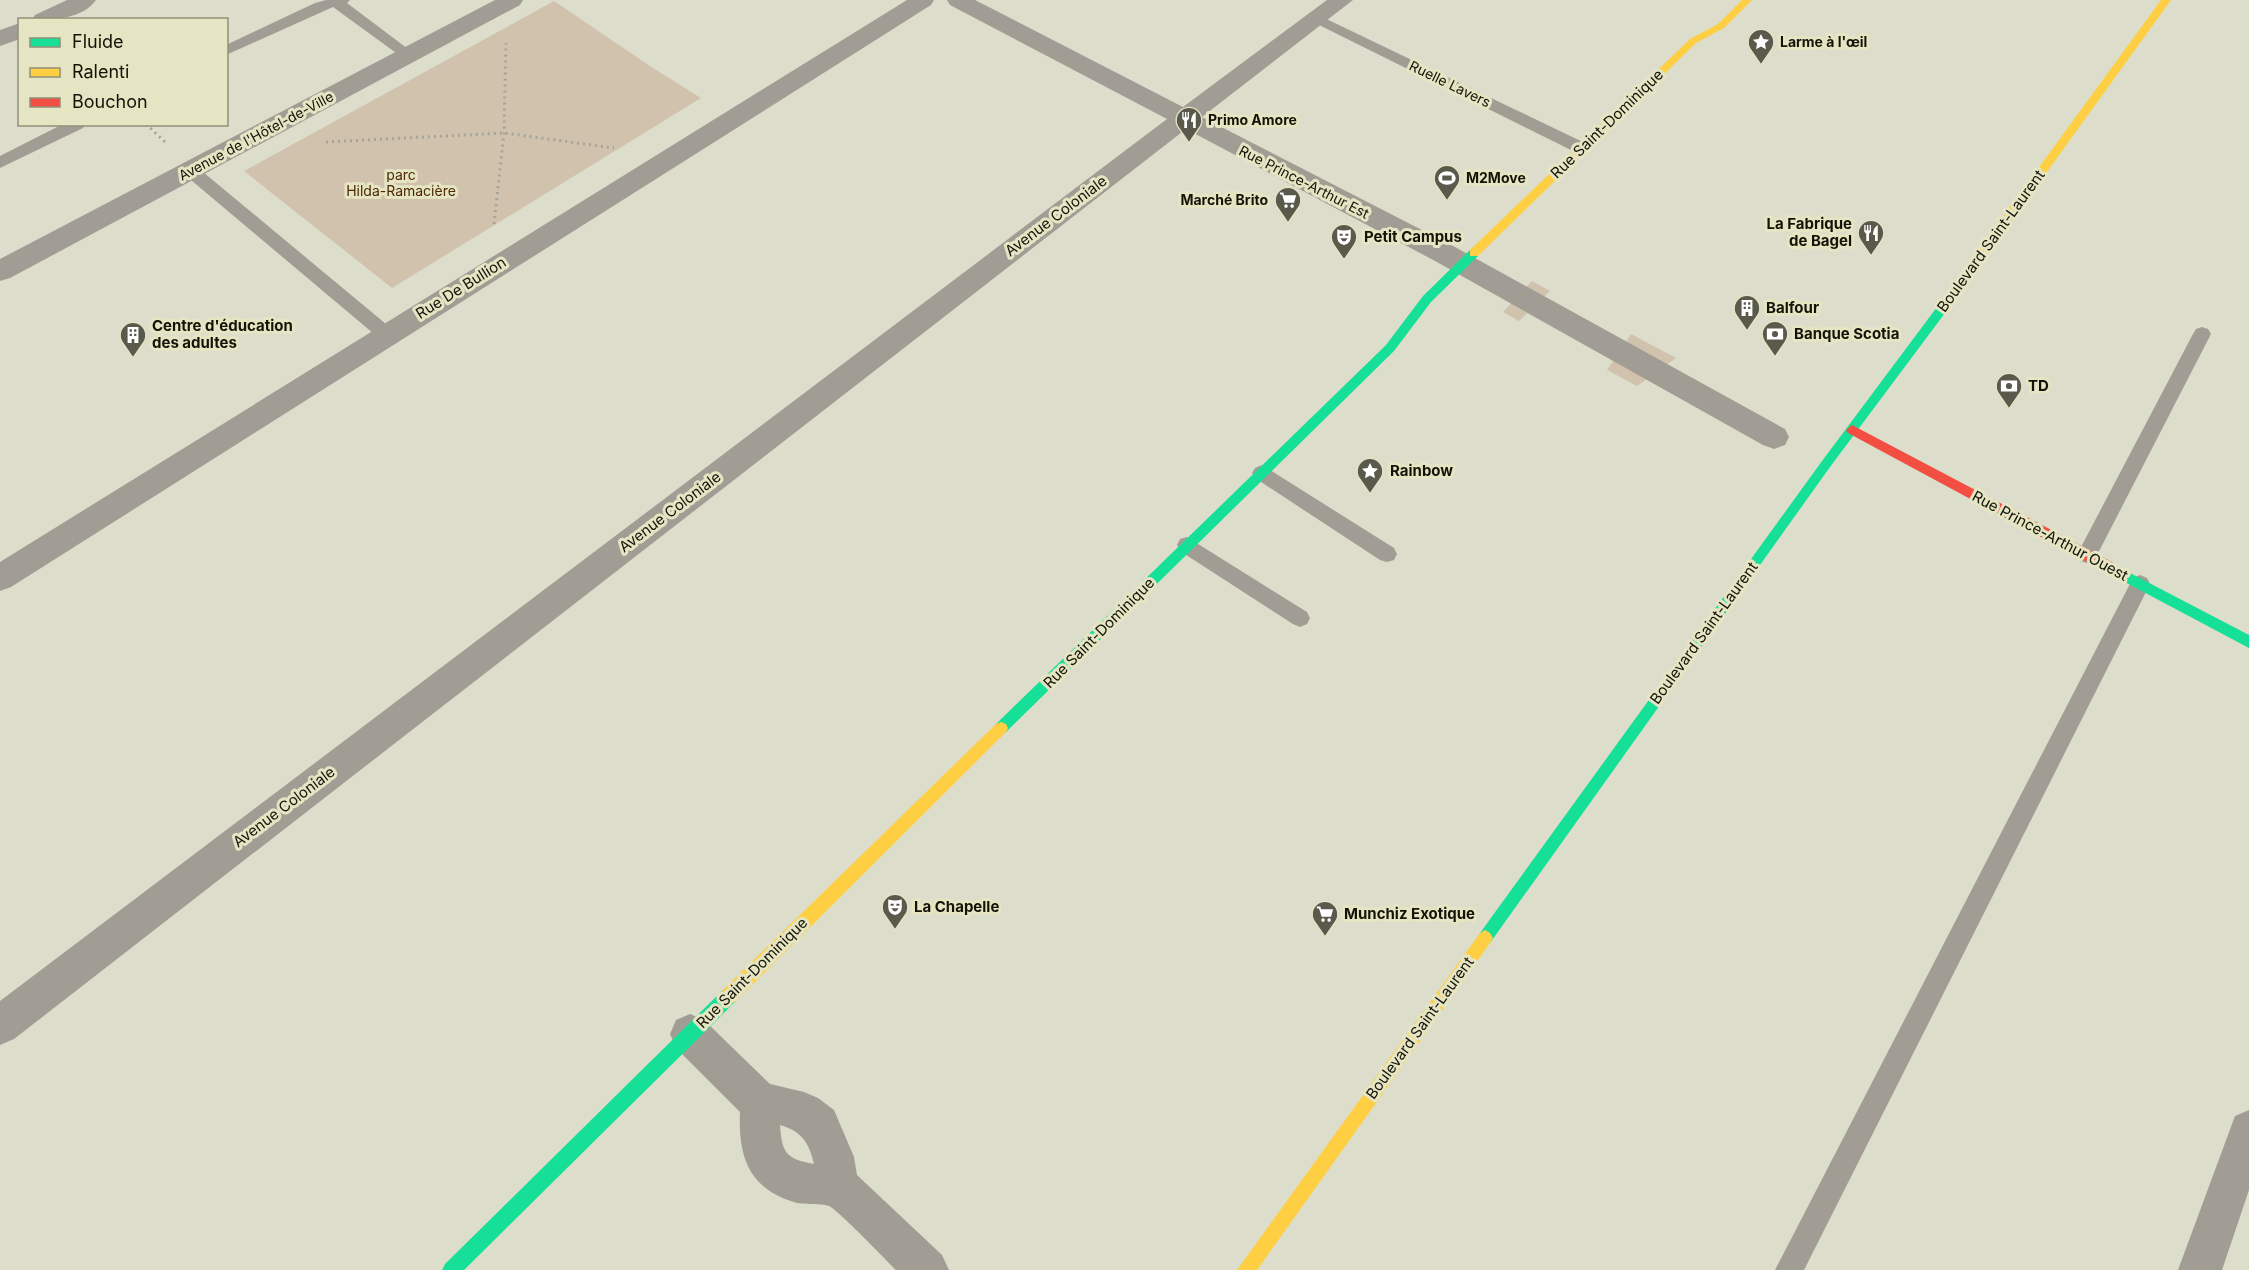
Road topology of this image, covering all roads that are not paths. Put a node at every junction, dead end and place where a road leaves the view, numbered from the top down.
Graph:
1 (85, 0) edge
2 (512, 0) edge
3 (922, 0) edge
4 (958, 0) edge
5 (1342, 0) edge
6 (1748, 0) edge
7 (2166, 0) edge
8 (340, 1) edge
9 (47, 18) edge
10 (1318, 19) junction
11 (18, 31) edge
12 (0, 39) edge
13 (228, 50) edge
14 (408, 55) junction
15 (1183, 119) junction
16 (73, 126) edge
17 (1581, 148) junction
18 (0, 163) edge
19 (191, 171) junction
20 (1462, 264) junction
21 (0, 271) edge
22 (2202, 333) dead end
23 (386, 334) junction
24 (1852, 430) junction
25 (1774, 437) dead end
26 (1262, 473) junction
27 (1187, 545) junction
28 (1387, 554) dead end
29 (2087, 555) junction
30 (0, 578) edge
31 (2140, 584) junction
32 (1300, 618) dead end
33 (2249, 642) edge
34 (0, 1025) edge
35 (690, 1034) junction
36 (761, 1104) junction
37 (2249, 1130) edge
38 (839, 1186) junction
39 (451, 1270) edge
40 (927, 1270) edge
41 (1246, 1270) edge
42 (1789, 1270) edge
43 (2200, 1270) edge

1 - 9 street
2 - 14 street, Avenue de l'Hôtel-de-Ville
3 - 23 street, Rue De Bullion
4 - 15 street, Rue Prince-Arthur Est
5 - 10 street, Avenue Coloniale
6 - 17 street, Rue Saint-Dominique
7 - 24 street, Boulevard Saint-Laurent
8 - 13 lane
8 - 14 lane
10 - 15 street, Avenue Coloniale
10 - 17 lane, Ruelle Lavers
11 - 12 street
14 - 19 street, Avenue de l'Hôtel-de-Ville
15 - 20 street, Rue Prince-Arthur Est
15 - 34 street, Avenue Coloniale
16 - 18 lane
17 - 20 street, Rue Saint-Dominique
19 - 21 street, Avenue de l'Hôtel-de-Ville
19 - 23 lane
20 - 25 street, Rue Prince-Arthur Est
20 - 26 street, Rue Saint-Dominique
22 - 29 lane
23 - 30 street, Rue De Bullion
24 - 29 street, Rue Prince-Arthur Ouest
24 - 41 street, Boulevard Saint-Laurent
26 - 27 street, Rue Saint-Dominique
26 - 28 lane
27 - 32 lane
27 - 35 street, Rue Saint-Dominique
29 - 31 street, Rue Prince-Arthur Ouest
31 - 33 street, Rue Prince-Arthur Ouest
31 - 42 lane
35 - 36 street
35 - 39 street, Rue Saint-Dominique
36 - 38 street
36 - 38 street
37 - 43 street
38 - 40 street

